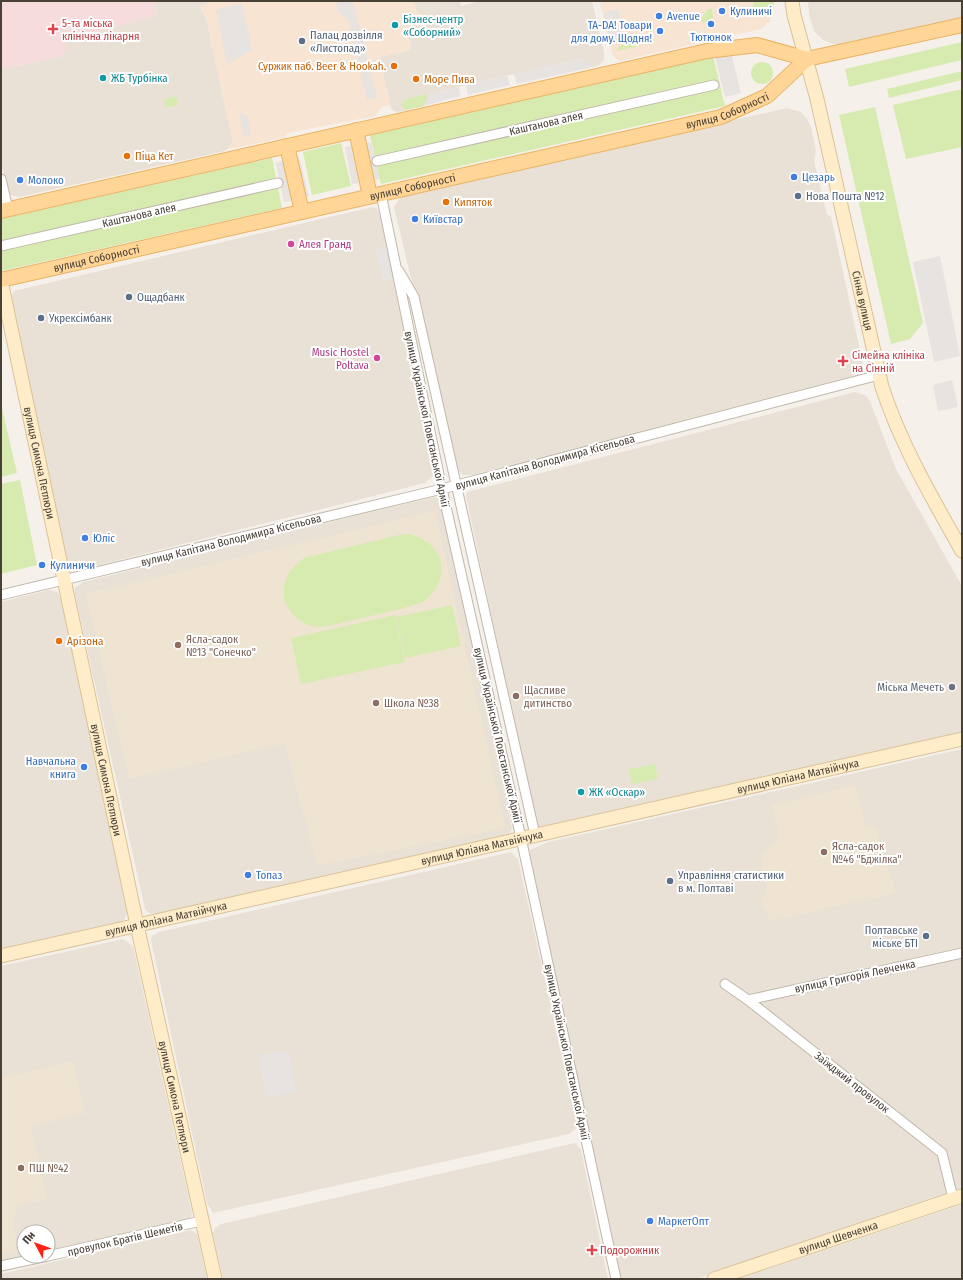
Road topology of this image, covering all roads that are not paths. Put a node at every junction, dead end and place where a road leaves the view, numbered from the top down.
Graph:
1 (792, 1) edge
2 (962, 25) edge
3 (807, 59) junction
4 (714, 85) dead end
5 (356, 130) junction
6 (287, 146) junction
7 (377, 161) dead end
8 (1, 179) edge
9 (278, 183) dead end
10 (375, 195) junction
11 (5, 210) edge
12 (302, 212) junction
13 (1, 246) edge
14 (395, 262) junction
15 (1, 280) edge
16 (879, 375) junction
17 (456, 485) junction
18 (442, 489) junction
19 (962, 551) edge
20 (64, 580) junction
21 (1, 595) edge
22 (962, 739) edge
23 (535, 835) junction
24 (522, 838) junction
25 (137, 925) junction
26 (962, 953) edge
27 (1, 956) edge
28 (725, 984) dead end
29 (748, 1000) junction
30 (957, 1197) edge
31 (201, 1221) junction
32 (56, 1254) edge
33 (16, 1263) edge
34 (1, 1266) edge
35 (214, 1279) edge
36 (616, 1279) edge
37 (714, 1279) edge

1 - 3 street, Сінна вулиця
2 - 3 main road
3 - 5 main road
3 - 10 main road, вулиця Соборності
3 - 16 street, Сінна вулиця
4 - 7 street, Каштанова алея
5 - 6 main road
5 - 10 main road
6 - 11 main road
6 - 12 main road
8 - 11 street
9 - 13 street, Каштанова алея
10 - 12 main road, вулиця Соборності
10 - 14 street, вулиця Української Повстанської Армії
12 - 15 main road, вулиця Соборності
14 - 17 street, вулиця Української Повстанської Армії
14 - 18 street, вулиця Української Повстанської Армії
15 - 20 street, вулиця Симона Петлюри
16 - 17 street, вулиця Капітана Володимира Кісельова
16 - 19 street, Сінна вулиця
17 - 18 street, вулиця Капітана Володимира Кісельова
17 - 23 street, вулиця Української Повстанської Армії
18 - 20 street, вулиця Капітана Володимира Кісельова
18 - 24 street, вулиця Української Повстанської Армії
20 - 21 street, вулиця Капітана Володимира Кісельова
20 - 25 street, вулиця Симона Петлюри
22 - 23 street, вулиця Юліана Матвійчука
23 - 24 street, вулиця Юліана Матвійчука
24 - 25 street, вулиця Юліана Матвійчука
24 - 36 street, вулиця Української Повстанської Армії
25 - 27 street, вулиця Юліана Матвійчука
25 - 31 street, вулиця Симона Петлюри
26 - 29 street, вулиця Григорія Левченка
28 - 29 street, Заїжджий провулок
29 - 30 street, Заїжджий провулок
30 - 37 street, вулиця Шевченка
31 - 32 street, провулок Братів Шеметів
31 - 35 street, вулиця Симона Петлюри
33 - 34 street, провулок Братів Шеметів

